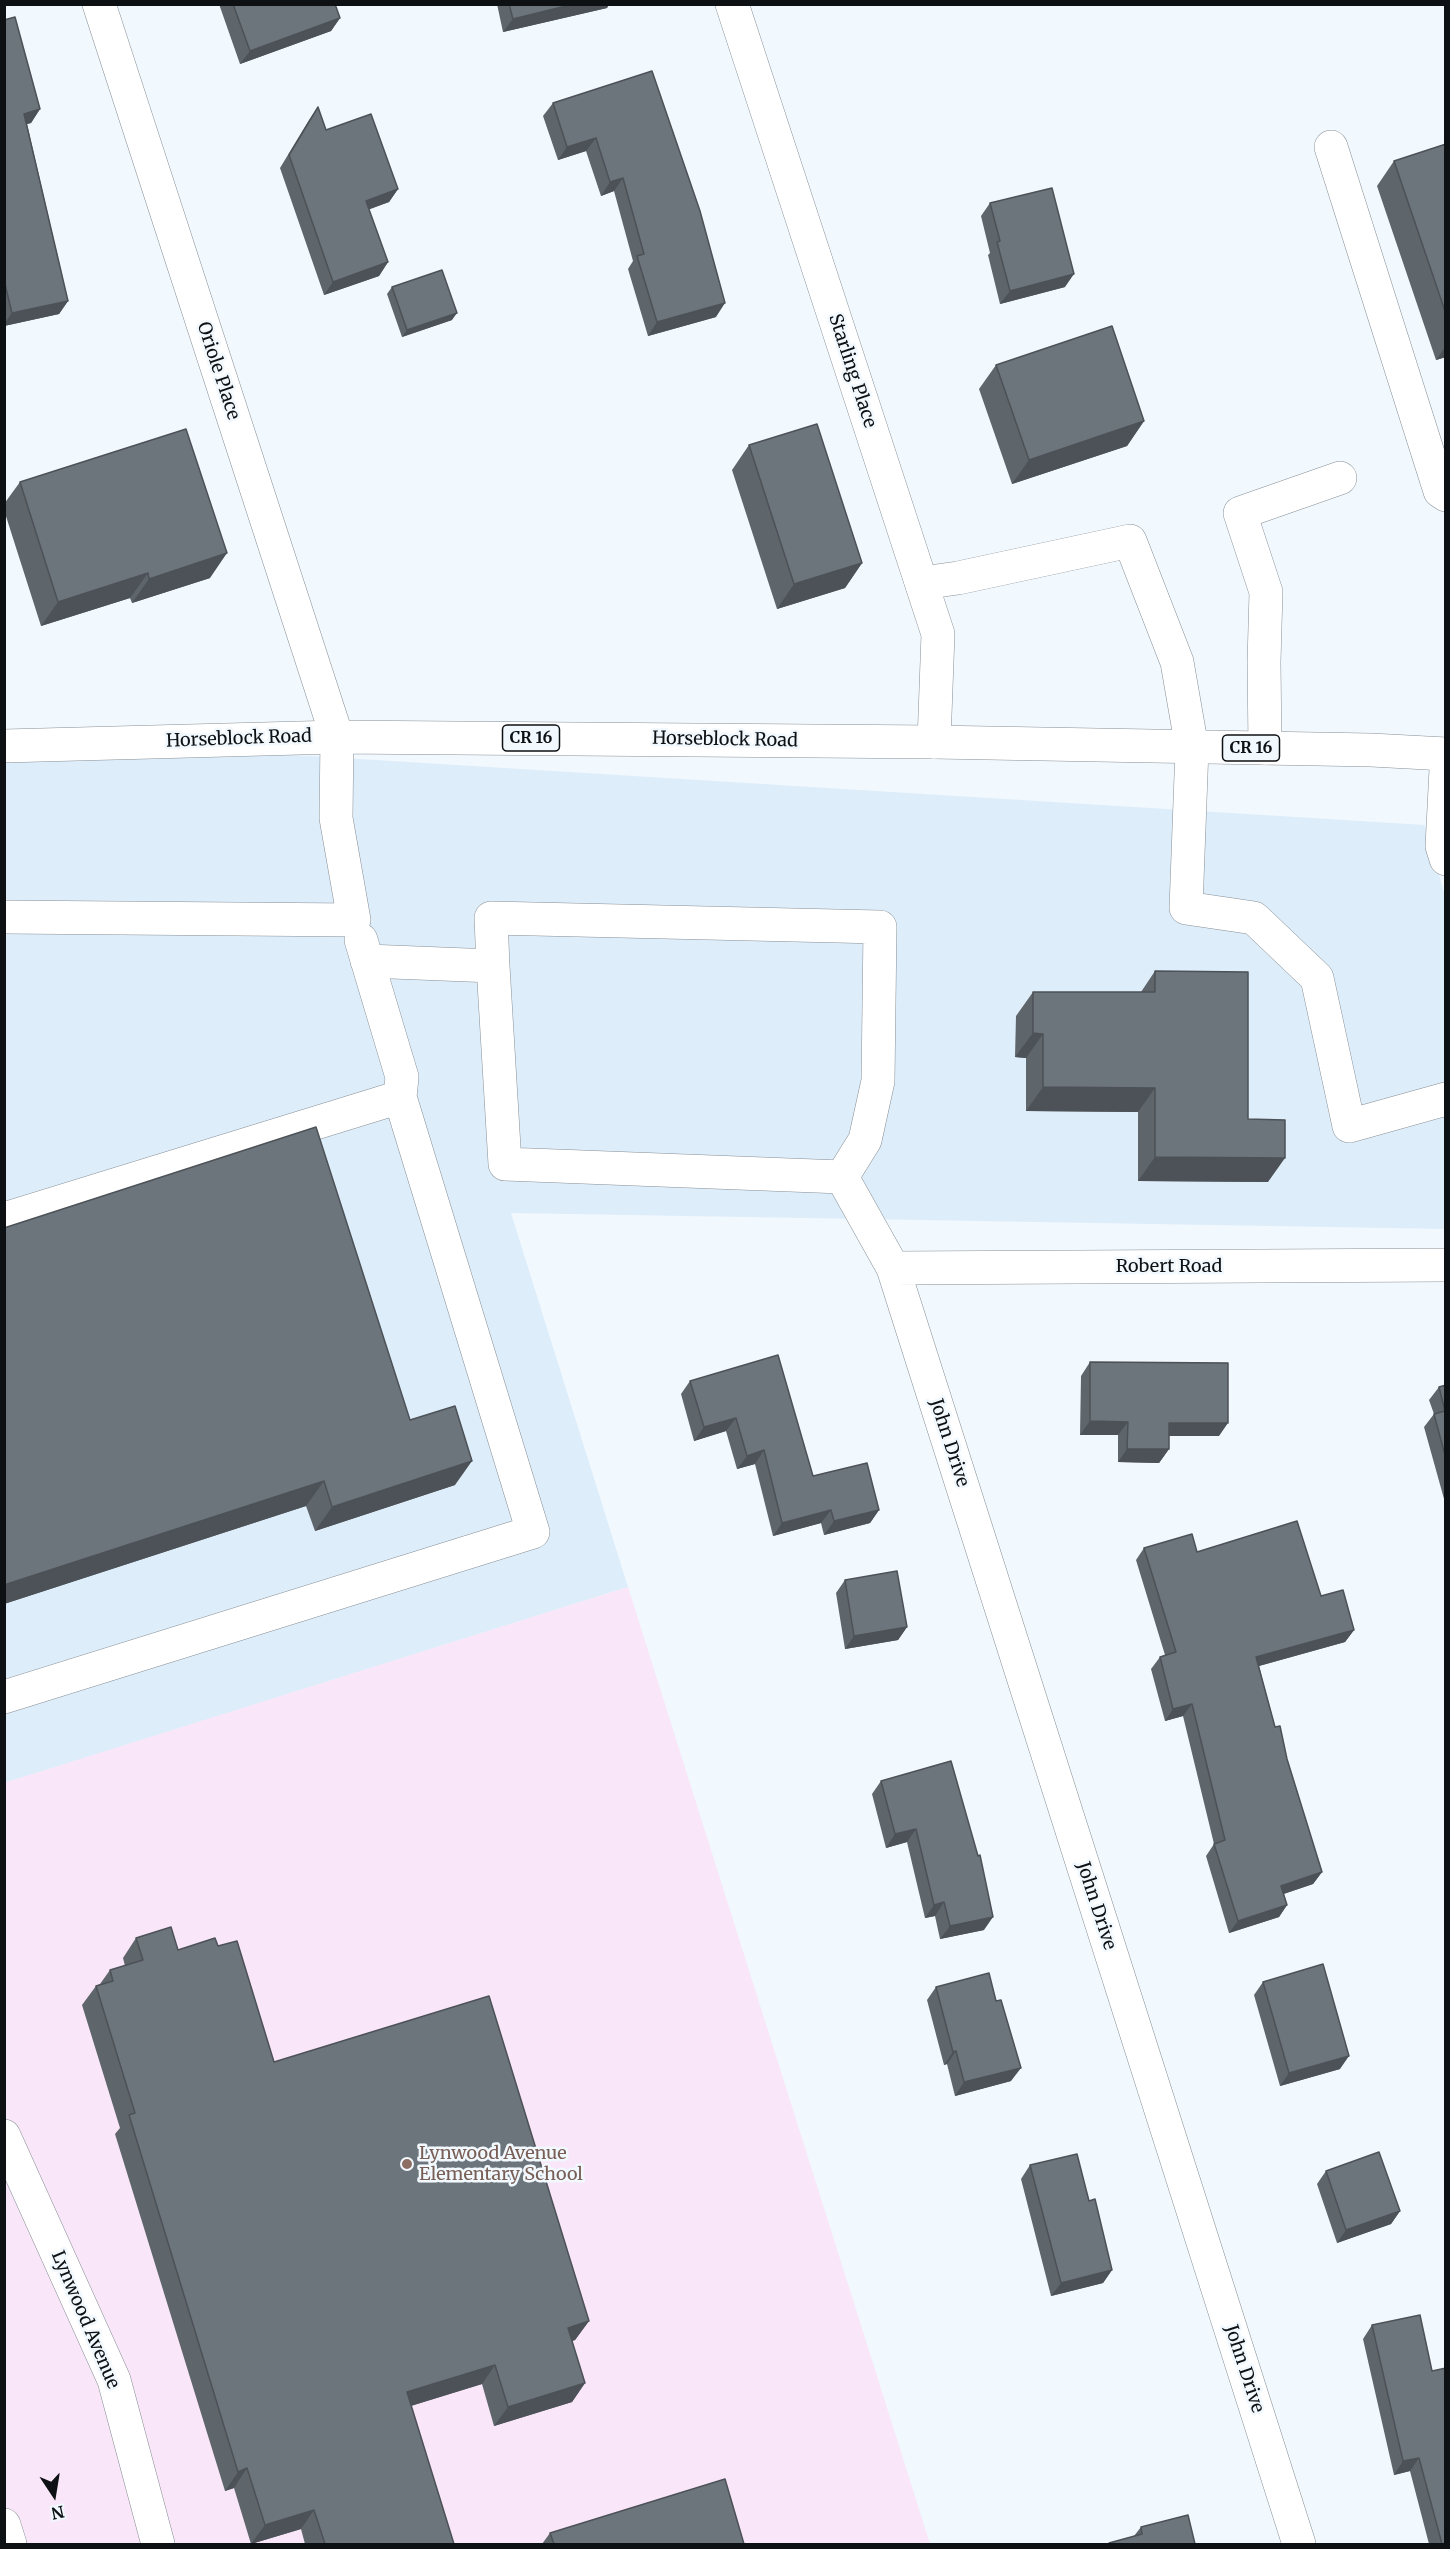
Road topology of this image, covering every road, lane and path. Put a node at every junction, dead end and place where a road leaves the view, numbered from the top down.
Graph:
1 (99, 4) edge
2 (732, 4) edge
3 (1332, 147) dead end
4 (1340, 478) dead end
5 (1446, 495) edge
6 (922, 583) junction
7 (337, 737) junction
8 (934, 742) junction
9 (4, 746) edge
10 (1192, 748) junction
11 (1265, 748) junction
12 (1446, 754) edge
13 (1446, 769) edge
14 (1446, 859) edge
15 (4, 916) edge
16 (354, 920) junction
17 (367, 961) junction
18 (493, 966) junction
19 (400, 1097) junction
20 (1446, 1099) edge
21 (843, 1177) junction
22 (4, 1219) edge
23 (1446, 1265) edge
24 (893, 1268) junction
25 (4, 1696) edge
26 (4, 2136) edge
27 (4, 2525) edge
28 (10, 2544) edge
29 (158, 2544) edge
30 (1299, 2544) edge

1 - 7 street, Oriole Place
2 - 6 street, Starling Place
3 - 5 street
4 - 11 street
6 - 8 street, Starling Place
6 - 10 street
7 - 8 street, Horseblock Road / CR 16
7 - 9 street, Horseblock Road / CR 16
7 - 16 street, Oriole Place
8 - 10 street, Horseblock Road / CR 16
10 - 11 street, Horseblock Road / CR 16
10 - 20 street
11 - 12 street, Horseblock Road / CR 16
13 - 14 street
15 - 16 street
16 - 17 street, Oriole Place
17 - 18 street
17 - 19 street, Oriole Place
18 - 21 street
18 - 21 street
19 - 22 street
19 - 25 street, Oriole Place
21 - 24 street, John Drive
23 - 24 street, Robert Road
24 - 30 street, John Drive
26 - 29 street, Lynwood Avenue
27 - 28 street

